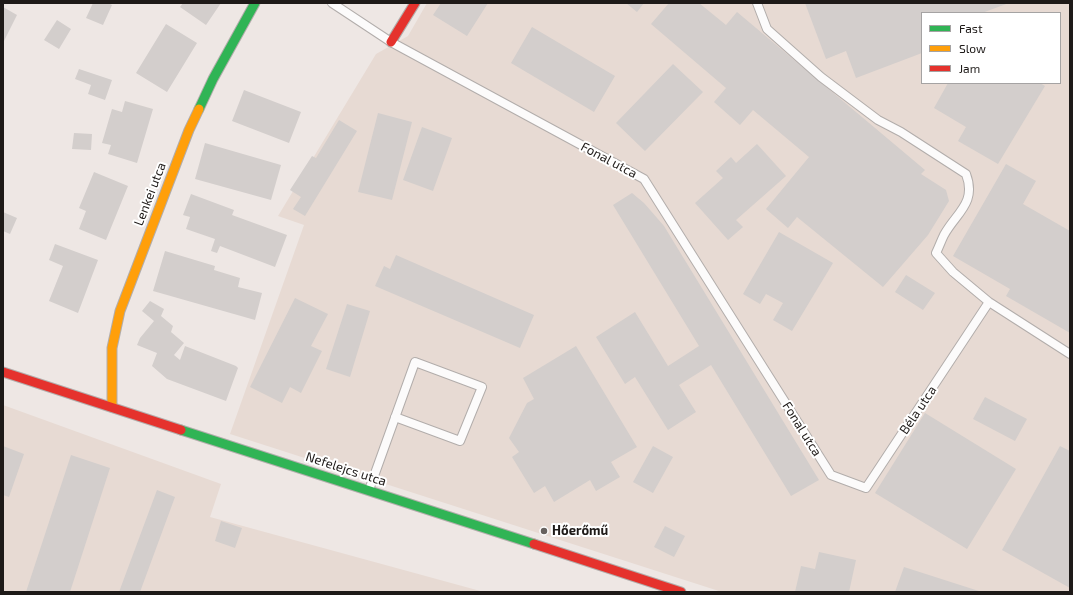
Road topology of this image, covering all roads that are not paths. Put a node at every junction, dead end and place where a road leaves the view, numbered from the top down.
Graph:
1 (255, 3) edge
2 (332, 3) edge
3 (415, 3) edge
4 (757, 3) edge
5 (392, 42) junction
6 (989, 302) junction
7 (1070, 354) edge
8 (3, 372) edge
9 (112, 407) junction
10 (395, 417) junction
11 (831, 475) joint
12 (369, 491) junction
13 (680, 592) edge

1 - 9 street, Lenkei utca
2 - 5 lane, Fonal utca
3 - 5 street
4 - 6 lane
5 - 11 lane, Fonal utca
6 - 7 lane
6 - 11 lane, Béla utca
8 - 9 street, Nefelejcs utca
9 - 12 street, Nefelejcs utca
10 - 10 lane
10 - 12 lane
12 - 13 street, Nefelejcs utca

